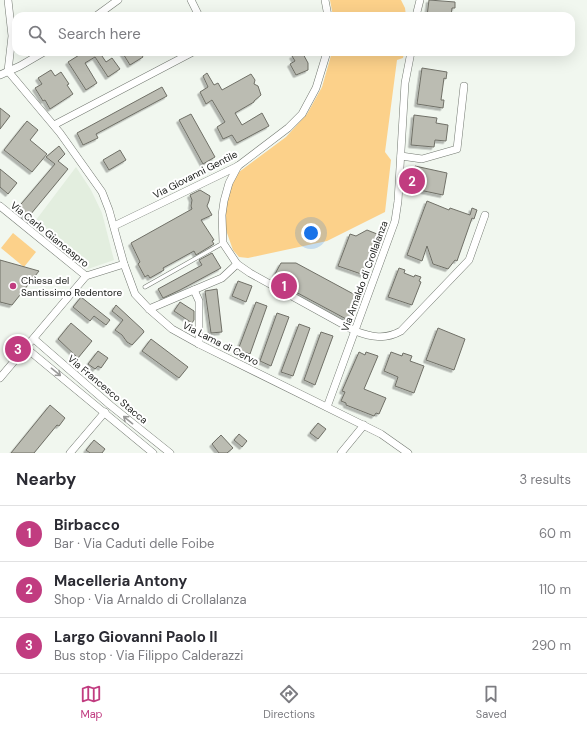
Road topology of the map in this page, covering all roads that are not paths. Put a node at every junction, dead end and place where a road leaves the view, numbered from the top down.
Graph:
1 (8, 0) edge
2 (118, 0) edge
3 (191, 0) edge
4 (325, 0) edge
5 (419, 1) edge
6 (102, 12) edge
7 (197, 12) edge
8 (327, 12) edge
9 (417, 12) edge
10 (37, 56) edge
11 (185, 56) edge
12 (326, 56) edge
13 (410, 56) edge
14 (8, 71) junction
15 (0, 75) edge
16 (464, 86) dead end
17 (54, 125) junction
18 (400, 156) junction
19 (238, 166) junction
20 (0, 206) edge
21 (485, 215) dead end
22 (114, 226) junction
23 (223, 243) junction
24 (124, 264) junction
25 (237, 264) junction
26 (86, 276) junction
27 (145, 287) dead end
28 (194, 290) junction
29 (149, 309) junction
30 (355, 331) junction
31 (34, 339) junction
32 (199, 344) junction
33 (26, 348) junction
34 (0, 378) edge
35 (327, 407) junction
36 (105, 412) junction
37 (364, 425) junction
38 (70, 453) edge
39 (153, 453) edge
40 (170, 453) edge
41 (341, 453) edge
42 (408, 453) edge

1 - 14 street
2 - 6 street
3 - 7 street
4 - 8 street
5 - 9 street
10 - 14 street
11 - 17 street
12 - 19 street, Via Giovanni Gentile
13 - 18 street, Via Arnaldo di Crollalanza
14 - 15 street
14 - 17 street, Via Lama di Cervo
16 - 18 street
17 - 22 street, Via Lama di Cervo
18 - 30 street, Via Arnaldo di Crollalanza
19 - 22 street, Via Giovanni Gentile
19 - 23 street
20 - 26 street, Via Carlo Giancaspro
21 - 30 street
22 - 24 street, Via Lama di Cervo
23 - 25 street
23 - 27 lane
24 - 26 street
24 - 29 street, Via Lama di Cervo
25 - 28 street
25 - 30 street
26 - 31 street
28 - 29 street
28 - 32 street
29 - 32 street, Via Lama di Cervo
30 - 35 street, Via Arnaldo di Crollalanza
31 - 33 street
40 -> 31 street, Via Francesco Stacca
32 - 35 street, Via Lama di Cervo
33 - 34 street
33 -> 36 street, Via Francesco Stacca
35 - 37 street, Via Lama di Cervo
36 - 38 street
36 - 39 street, Via Francesco Stacca
37 - 41 street
37 - 42 street, Via Lama di Cervo

